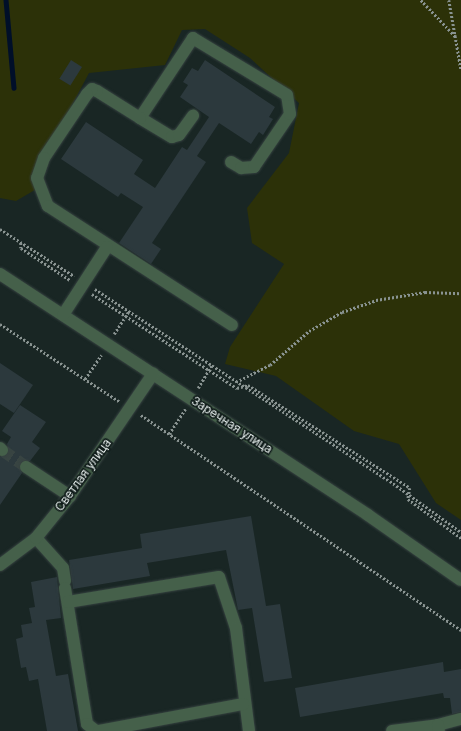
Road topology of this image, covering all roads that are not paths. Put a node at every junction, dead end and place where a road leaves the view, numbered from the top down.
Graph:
1 (193, 116) dead end
2 (140, 118) junction
3 (231, 162) dead end
4 (107, 247) junction
5 (0, 274) edge
6 (63, 315) junction
7 (232, 325) dead end
8 (153, 374) junction
9 (26, 467) tunnel mouth
10 (70, 496) junction
11 (36, 538) junction
12 (0, 565) edge
13 (461, 580) edge
14 (68, 602) junction
15 (243, 704) junction
16 (461, 719) edge
17 (438, 728) edge
18 (98, 731) edge
19 (249, 731) edge
20 (392, 731) edge

1 - 2 street
2 - 3 street
2 - 4 street
4 - 6 street
4 - 7 street
5 - 6 street, Заречная улица
6 - 8 street, Заречная улица
8 - 10 street, Светлая улица
8 - 13 street, Заречная улица
9 - 10 street
10 - 11 street, Светлая улица
11 - 12 street, Светлая улица
11 - 14 street
14 - 15 street
14 - 18 street
15 - 18 street
15 - 19 street
16 - 17 street
17 - 20 street

